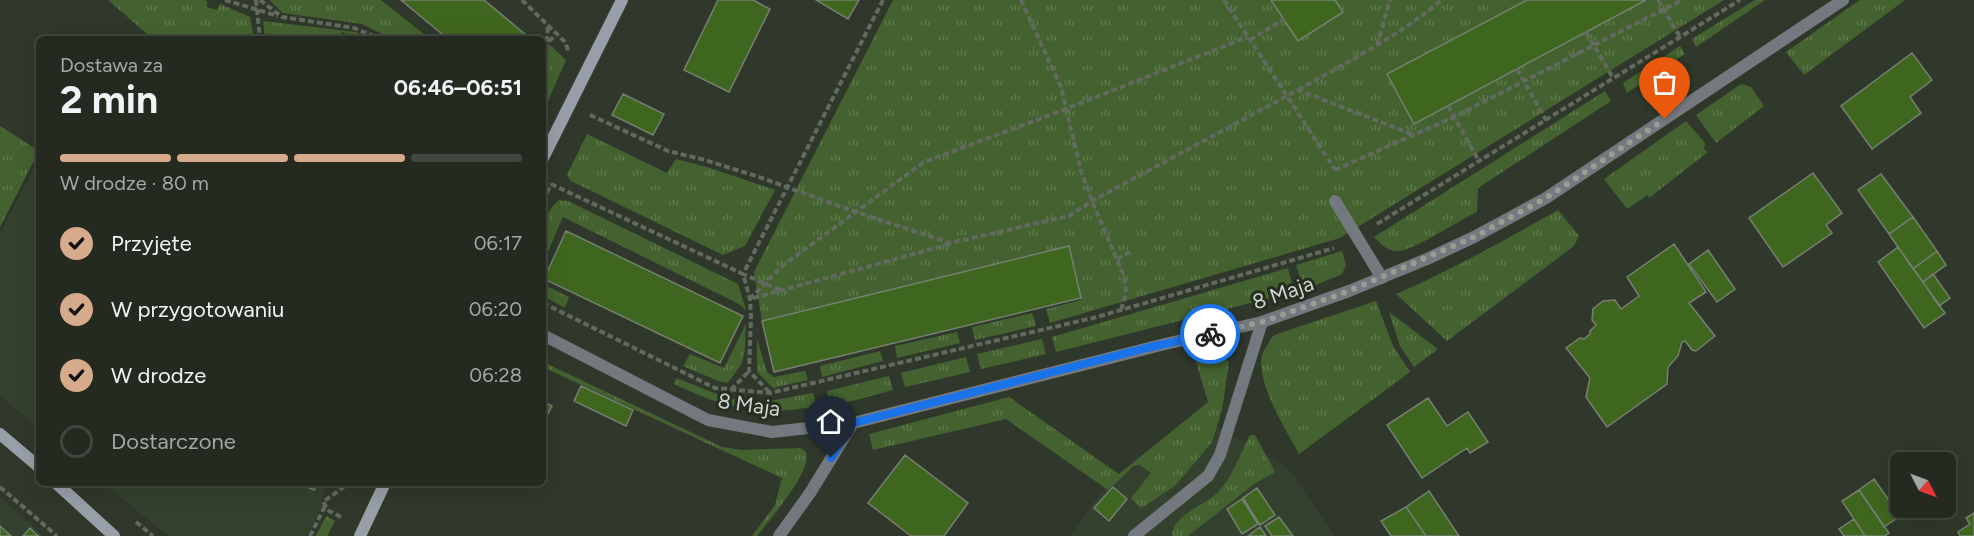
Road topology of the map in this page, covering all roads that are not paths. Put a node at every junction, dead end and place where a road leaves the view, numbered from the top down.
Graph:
1 (622, 0) edge
2 (1843, 0) edge
3 (546, 152) edge
4 (1335, 201) dead end
5 (1382, 278) junction
6 (1262, 322) junction
7 (546, 337) edge
8 (853, 423) junction
9 (0, 434) edge
10 (36, 464) edge
11 (59, 486) edge
12 (384, 486) edge
13 (114, 536) edge
14 (360, 536) edge
15 (779, 536) edge
16 (1134, 536) edge

1 - 3 street
2 - 5 street, 8 Maja
4 - 5 street
5 - 6 street, 8 Maja
6 - 8 street, 8 Maja
6 - 16 street
7 - 8 street, 8 Maja
8 - 15 street
9 - 10 street
11 - 13 street
12 - 14 street

